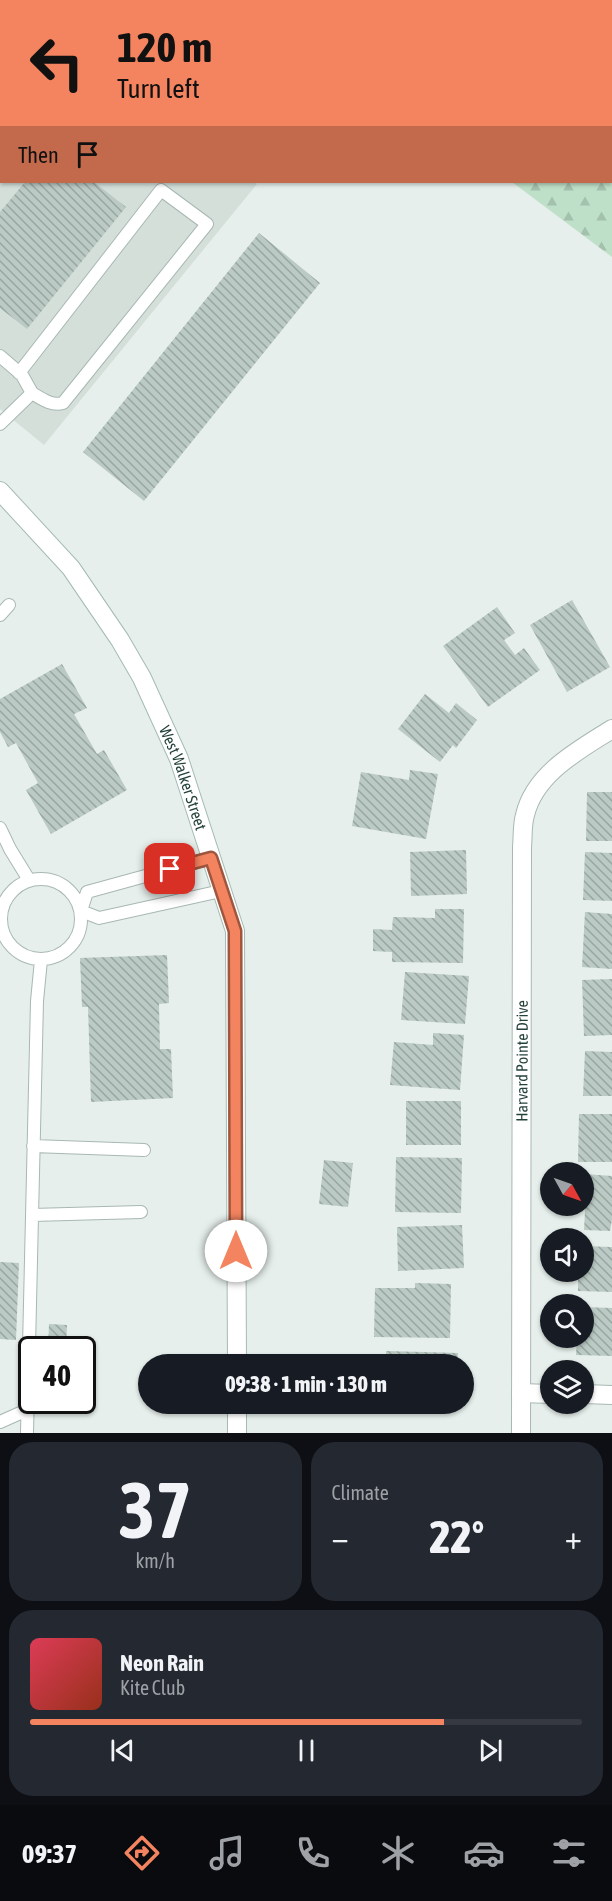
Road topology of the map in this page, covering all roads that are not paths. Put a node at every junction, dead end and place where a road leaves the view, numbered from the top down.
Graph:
1 (159, 186) edge
2 (0, 356) edge
3 (19, 373) junction
4 (32, 393) junction
5 (0, 424) edge
6 (0, 491) edge
7 (9, 605) dead end
8 (0, 615) edge
9 (612, 729) edge
10 (0, 828) edge
11 (211, 858) junction
12 (29, 880) junction
13 (221, 891) junction
14 (81, 911) junction
15 (41, 960) junction
16 (33, 1146) junction
17 (144, 1150) dead end
18 (141, 1212) dead end
19 (32, 1215) junction
20 (29, 1336) edge
21 (237, 1354) edge
22 (521, 1394) junction
23 (540, 1394) edge
24 (594, 1395) edge
25 (612, 1395) edge
26 (18, 1414) edge
27 (27, 1414) edge
28 (237, 1414) edge
29 (0, 1422) edge
30 (27, 1433) edge
31 (237, 1433) edge
32 (521, 1433) edge

1 - 3 lane
1 - 4 lane
2 - 3 lane
3 - 4 lane
4 - 5 lane
6 - 11 street, West Walker Street
7 - 8 lane
9 - 22 street, Harvard Pointe Drive
10 - 12 lane
11 - 13 street, West Walker Street
11 - 14 lane
12 - 14 lane
12 - 15 lane
13 - 14 lane
13 - 21 street, West Walker Street
14 - 15 lane
15 - 16 lane
16 - 17 lane
16 - 19 lane
18 - 19 lane
19 - 20 lane
22 - 23 street
22 - 32 street, Harvard Pointe Drive
24 - 25 street
26 - 29 lane
27 - 30 lane
28 - 31 street

